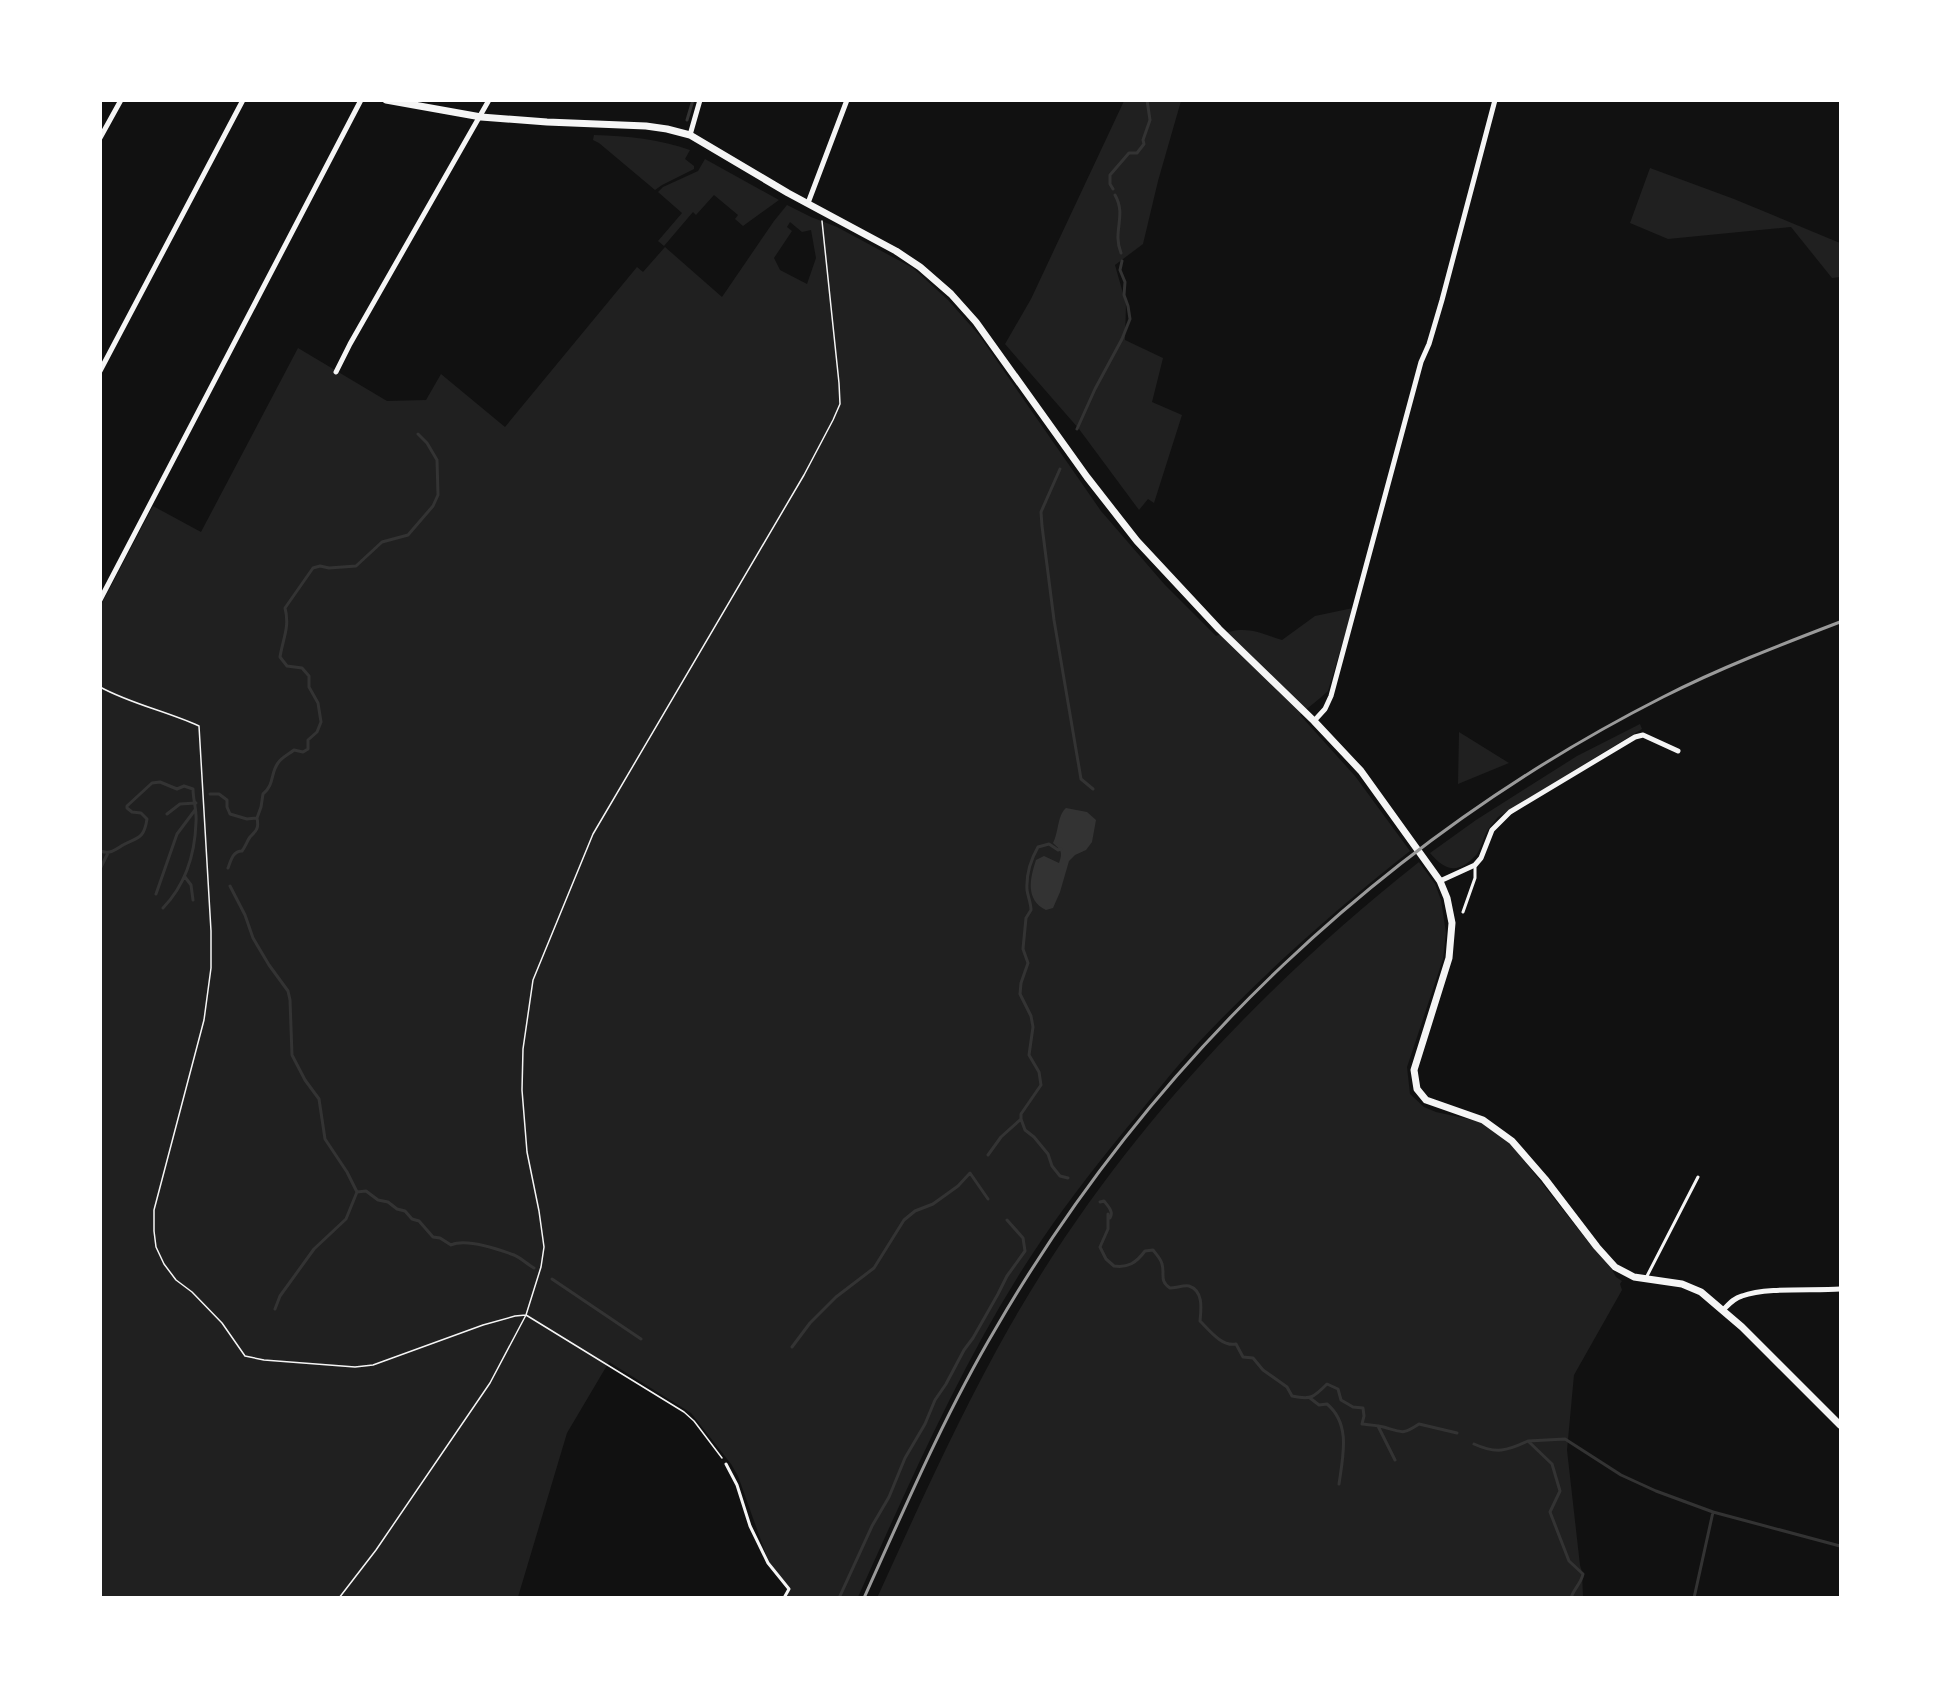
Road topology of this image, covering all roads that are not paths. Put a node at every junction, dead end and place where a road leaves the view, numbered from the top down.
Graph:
1 (121, 100) edge
2 (243, 100) edge
3 (361, 100) edge
4 (386, 100) edge
5 (489, 100) edge
6 (700, 100) edge
7 (848, 100) edge
8 (1495, 100) edge
9 (481, 117) junction
10 (690, 135) junction
11 (100, 138) edge
12 (808, 203) junction
13 (100, 371) edge
14 (336, 372) dead end
15 (100, 600) edge
16 (1314, 721) junction
17 (1678, 751) dead end
18 (1475, 865) junction
19 (1440, 881) junction
20 (1463, 912) dead end
21 (1698, 1177) dead end
22 (1645, 1279) junction
23 (1840, 1289) edge
24 (1723, 1310) junction
25 (1840, 1425) edge
26 (726, 1464) road end
27 (784, 1598) edge

1 - 11 street
2 - 13 street
3 - 15 street
4 - 9 street
5 - 9 street
6 - 10 street
7 - 12 street
8 - 16 street
9 - 10 street
9 - 14 street
10 - 12 street
12 - 16 street
16 - 19 street
17 - 18 street
18 - 19 street
18 - 20 lane
19 - 22 street
21 - 22 lane
22 - 24 street
23 - 24 street
24 - 25 street
26 - 27 lane

